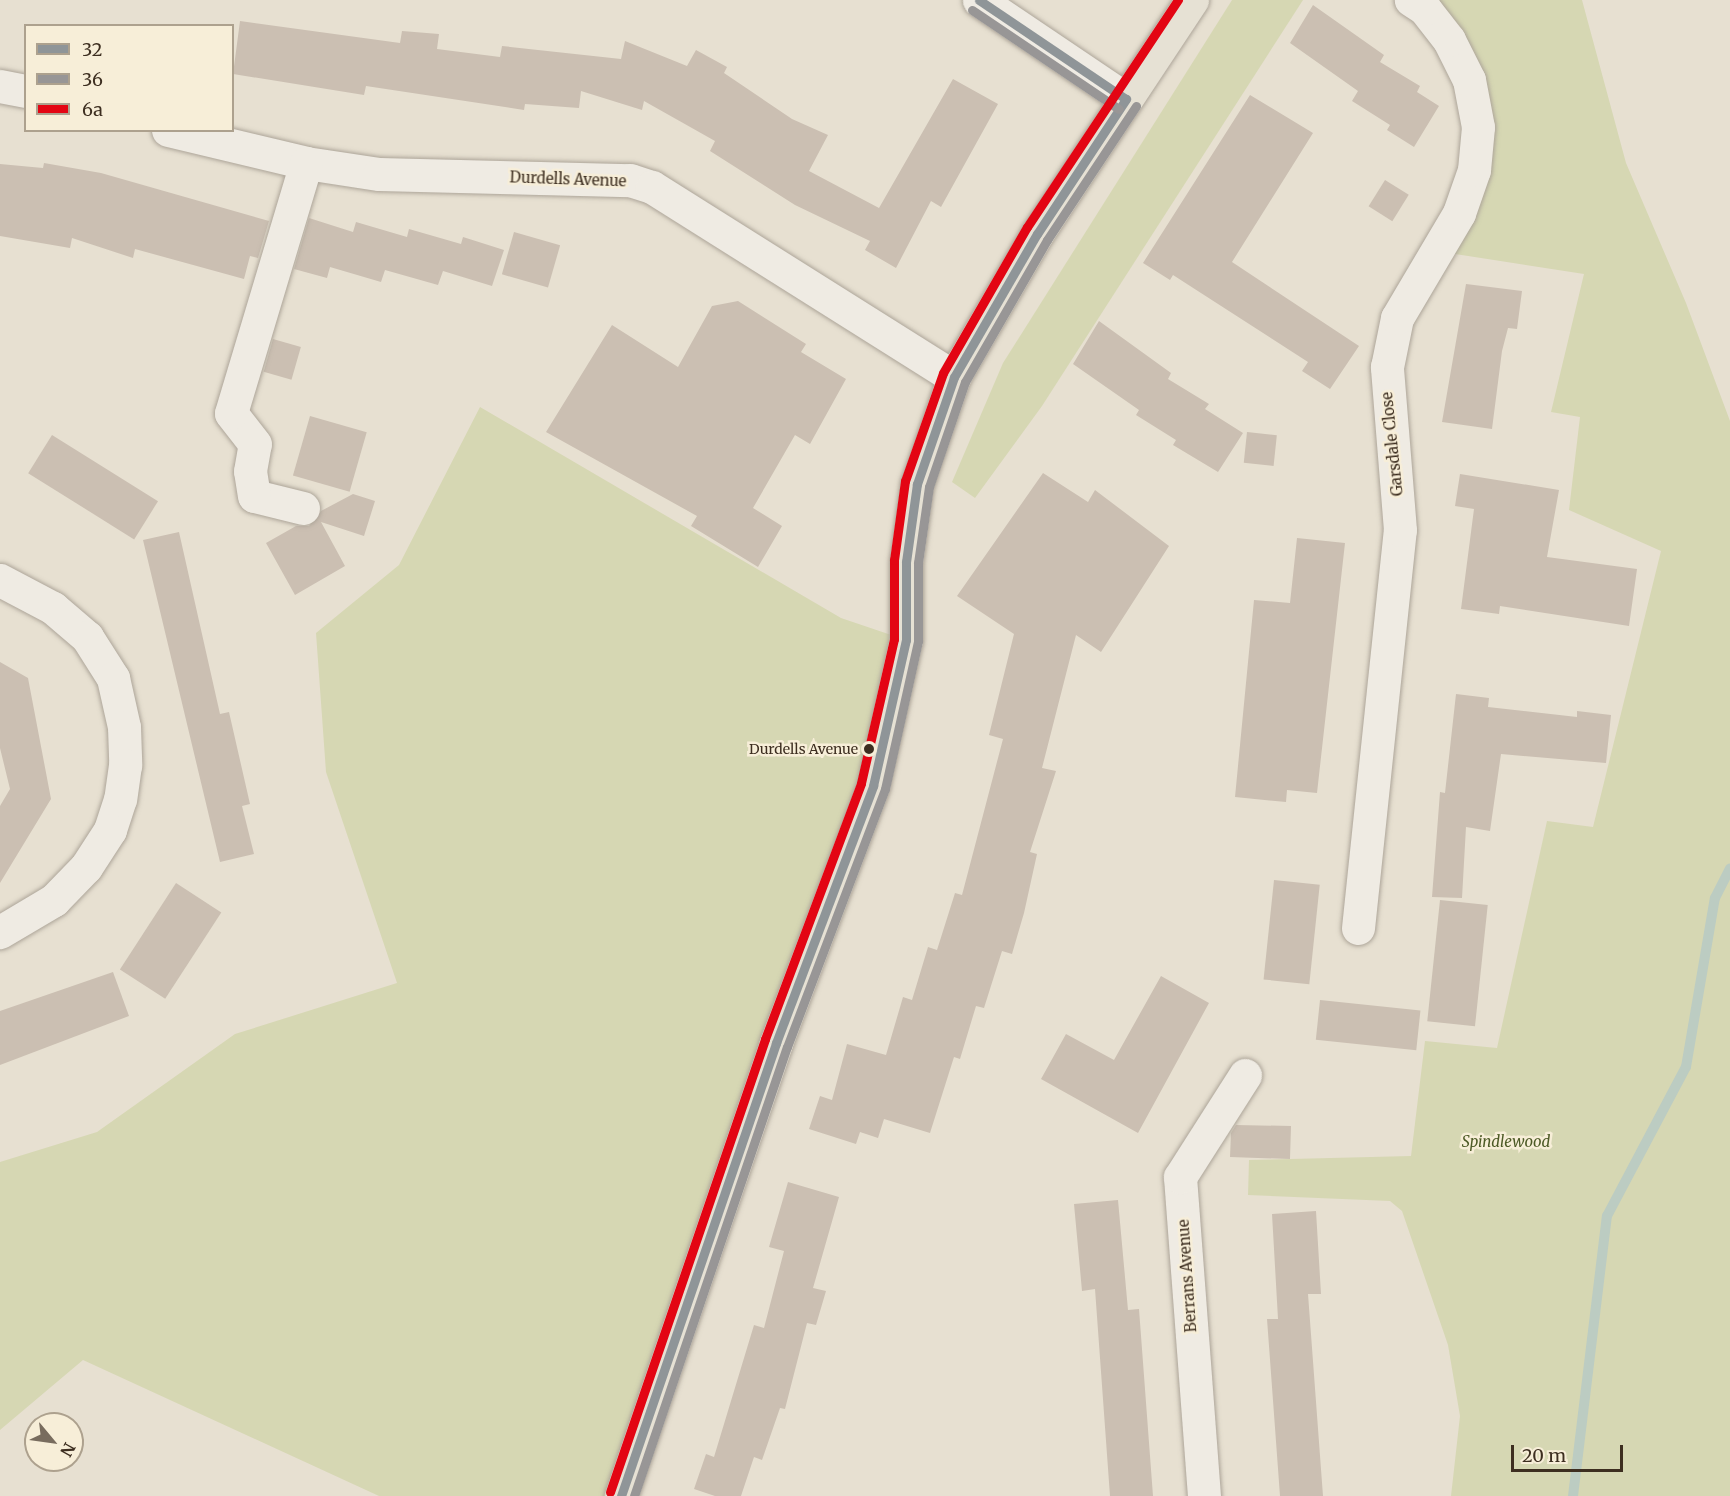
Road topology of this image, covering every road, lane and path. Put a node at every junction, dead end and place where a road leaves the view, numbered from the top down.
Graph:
1 (979, 0) edge
2 (1192, 0) edge
3 (1411, 0) edge
4 (0, 86) edge
5 (24, 91) edge
6 (1126, 99) junction
7 (176, 132) edge
8 (306, 163) junction
9 (954, 377) junction
10 (303, 508) dead end
11 (0, 580) edge
12 (1358, 928) dead end
13 (0, 932) edge
14 (1245, 1075) dead end
15 (621, 1496) edge
16 (1204, 1496) edge

1 - 6 street
2 - 6 main road
3 - 12 street, Garsdale Close
4 - 5 street
6 - 9 main road
7 - 8 street, Durdells Avenue
8 - 9 street, Durdells Avenue
8 - 10 street
9 - 15 main road
11 - 13 street
14 - 16 street, Berrans Avenue

